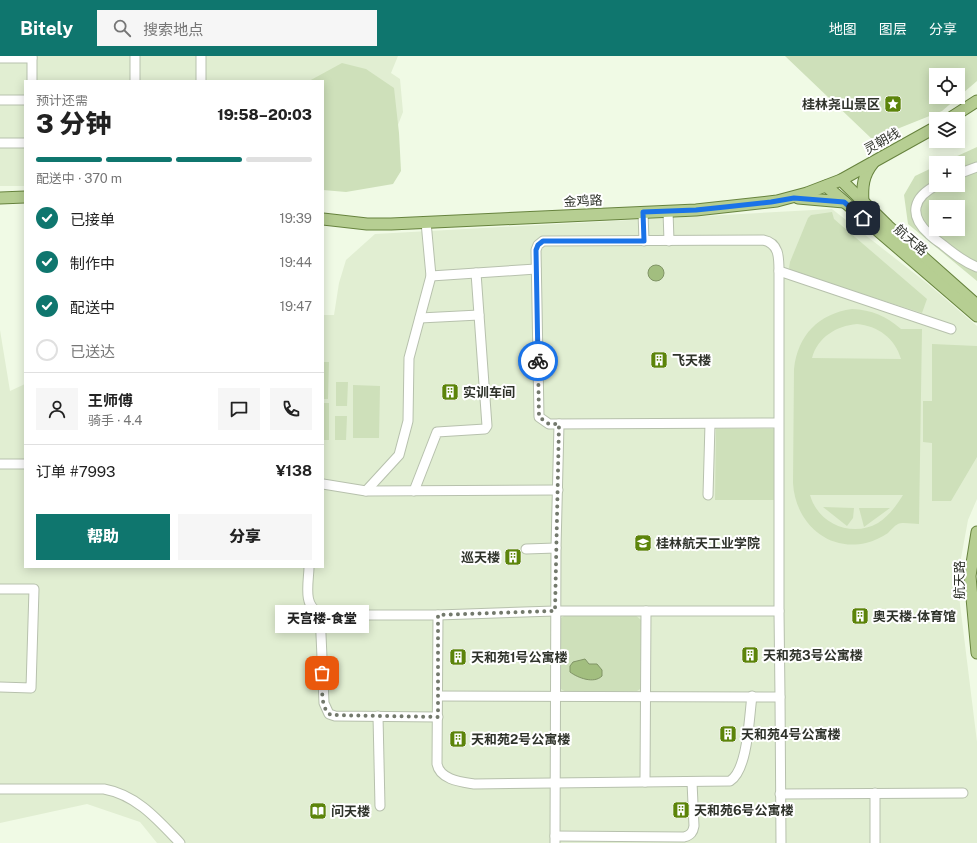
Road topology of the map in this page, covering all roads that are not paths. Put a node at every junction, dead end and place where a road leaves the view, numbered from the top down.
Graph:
1 (135, 56) edge
2 (201, 56) edge
3 (32, 57) edge
4 (0, 58) edge
5 (32, 80) edge
6 (135, 80) edge
7 (201, 80) edge
8 (0, 100) edge
9 (24, 100) edge
10 (977, 101) edge
11 (960, 112) edge
12 (929, 131) edge
13 (0, 143) edge
14 (24, 143) edge
15 (876, 159) junction
16 (977, 167) edge
17 (965, 171) edge
18 (841, 180) junction
19 (826, 186) junction
20 (929, 189) edge
21 (24, 197) edge
22 (0, 198) edge
23 (794, 198) junction
24 (844, 202) junction
25 (863, 202) junction
26 (668, 211) junction
27 (643, 212) junction
28 (324, 219) edge
29 (426, 222) junction
30 (644, 241) junction
31 (669, 241) junction
32 (977, 267) edge
33 (536, 269) junction
34 (779, 271) junction
35 (476, 273) junction
36 (431, 276) junction
37 (977, 305) edge
38 (479, 315) junction
39 (977, 316) edge
40 (420, 318) junction
41 (951, 329) dead end
42 (779, 423) junction
43 (559, 424) junction
44 (710, 424) junction
45 (0, 464) edge
46 (24, 464) edge
47 (324, 484) edge
48 (558, 490) junction
49 (366, 491) junction
50 (414, 491) junction
51 (708, 496) dead end
52 (977, 532) edge
53 (556, 548) junction
54 (526, 549) dead end
55 (309, 568) edge
56 (0, 589) edge
57 (555, 611) junction
58 (646, 611) junction
59 (779, 611) junction
60 (320, 612) junction
61 (438, 615) junction
62 (977, 653) edge
63 (0, 687) edge
64 (438, 696) junction
65 (556, 696) junction
66 (646, 696) junction
67 (752, 696) junction
68 (780, 697) junction
69 (378, 716) junction
70 (438, 717) junction
71 (645, 782) junction
72 (692, 782) junction
73 (555, 784) junction
74 (0, 789) edge
75 (875, 793) junction
76 (964, 793) dead end
77 (780, 794) junction
78 (380, 806) dead end
79 (555, 840) edge
80 (180, 843) edge
81 (781, 843) edge
82 (875, 843) edge

1 - 6 lane
2 - 7 lane
3 - 4 lane
3 - 5 lane
8 - 9 lane
10 - 11 main road
12 - 15 main road, 灵朝线
13 - 14 lane
15 - 18 main road, 灵朝线
15 - 25 main road
16 - 17 lane
18 - 19 main road, 金鸡路
18 - 25 main road, 航天路
19 - 23 main road, 金鸡路
19 - 24 main road, 航天路
20 - 32 lane
21 - 22 main road
23 - 24 main road
23 - 26 main road, 金鸡路
24 - 39 main road, 航天路
25 - 37 main road, 航天路
26 - 27 main road, 金鸡路
26 - 31 lane
27 - 29 main road, 金鸡路
27 - 30 lane
28 - 29 main road, 金鸡路
29 - 36 lane
30 - 31 lane
30 - 33 lane
31 - 34 lane
33 - 35 lane
33 - 43 lane
34 - 41 lane
34 - 42 lane
35 - 36 lane
35 - 38 lane
36 - 40 lane
38 - 40 lane
38 - 50 lane
40 - 49 lane
42 - 44 lane
42 - 59 lane
43 - 44 lane
43 - 48 lane
44 - 51 lane
45 - 46 lane
47 - 49 lane
48 - 50 lane
48 - 53 lane
49 - 50 lane
52 - 62 main road, 航天路
53 - 54 lane
53 - 57 lane
55 - 60 lane
56 - 63 lane
57 - 58 lane
57 - 61 lane
57 - 65 lane
58 - 59 lane
58 - 66 lane
59 - 68 lane
60 - 61 lane
60 - 69 lane
61 - 64 lane
64 - 65 lane
64 - 70 lane
65 - 66 lane
65 - 73 lane
66 - 67 lane
66 - 71 lane
67 - 68 lane
67 - 72 lane
68 - 77 lane
69 - 70 lane
69 - 78 lane
70 - 73 lane
71 - 72 lane
71 - 73 lane
72 - 79 lane
73 - 79 lane
74 - 80 lane
75 - 76 lane
75 - 77 lane
75 - 82 lane
77 - 81 lane

